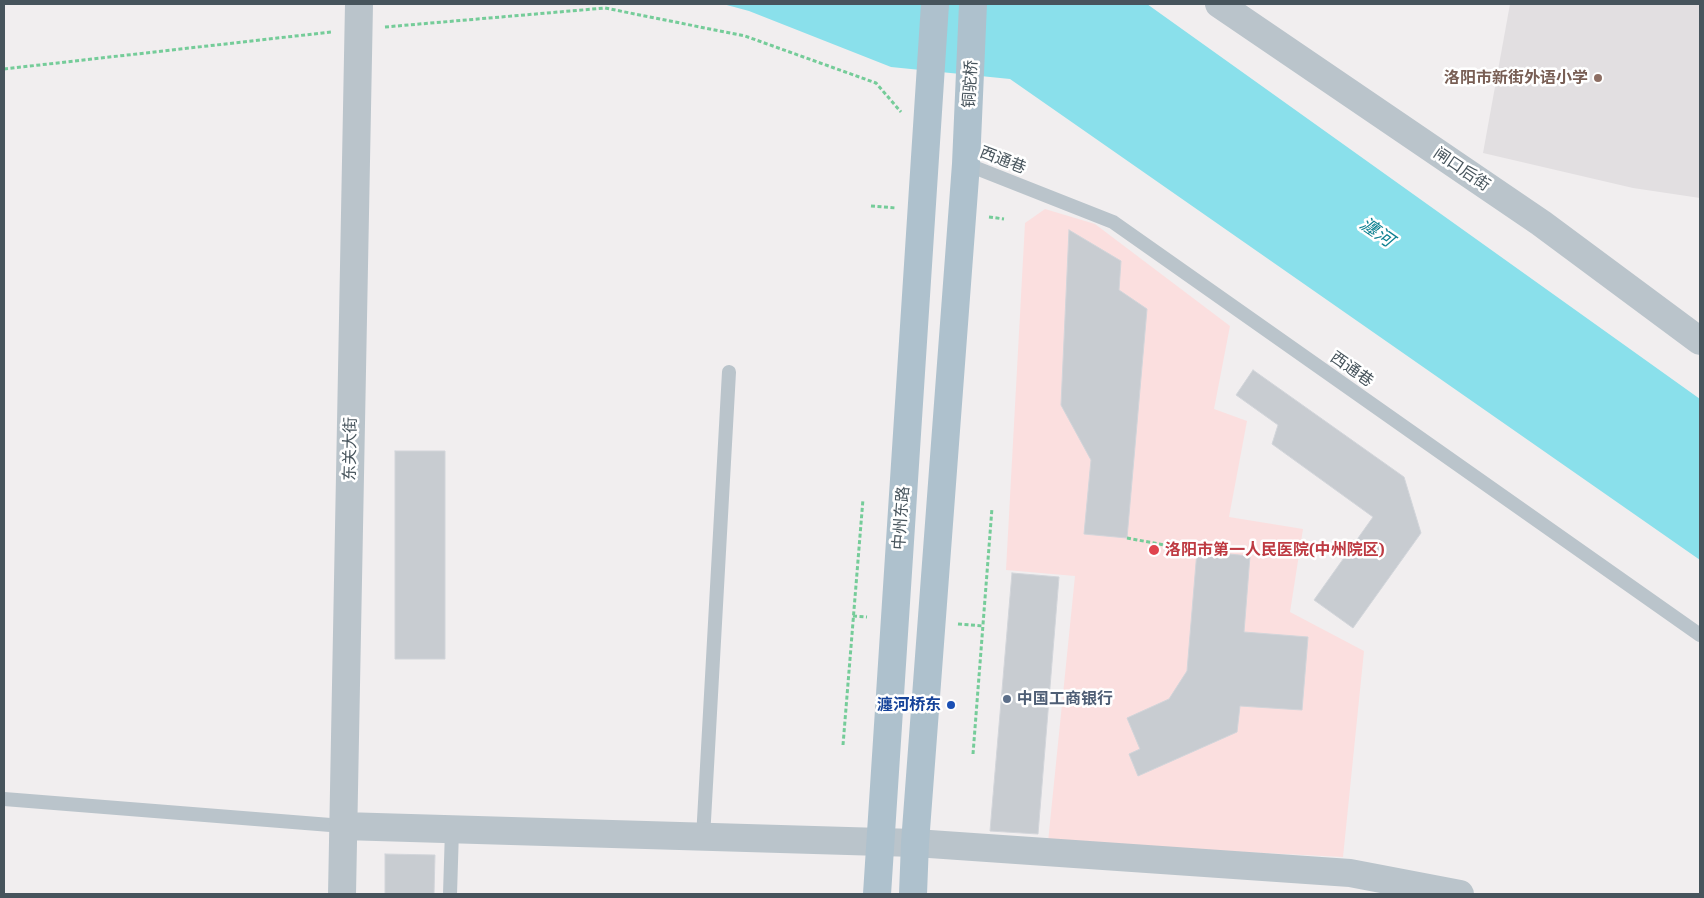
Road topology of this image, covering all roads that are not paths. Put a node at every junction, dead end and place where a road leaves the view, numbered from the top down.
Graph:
1 (935, 4) edge
2 (973, 4) edge
3 (1219, 4) edge
4 (359, 17) edge
5 (966, 164) junction
6 (1700, 341) edge
7 (729, 372) dead end
8 (1700, 635) edge
9 (4, 798) edge
10 (343, 826) junction
11 (452, 830) junction
12 (702, 838) junction
13 (915, 843) junction
14 (878, 844) junction
15 (342, 894) edge
16 (450, 894) edge
17 (877, 894) edge
18 (913, 894) edge
19 (1460, 894) edge

1 - 14 main road, 中州东路
2 - 5 main road, 铜驼桥
3 - 6 street, 闸口后街
4 - 10 street, 东关大街
5 - 8 lane, 西通巷
5 - 13 main road
7 - 12 lane
9 - 10 lane
10 - 11 street
10 - 15 street, 东关大街
11 - 12 street
11 - 16 lane
12 - 14 street
13 - 14 street
13 - 18 main road
13 - 19 street
14 - 17 main road, 中州东路

